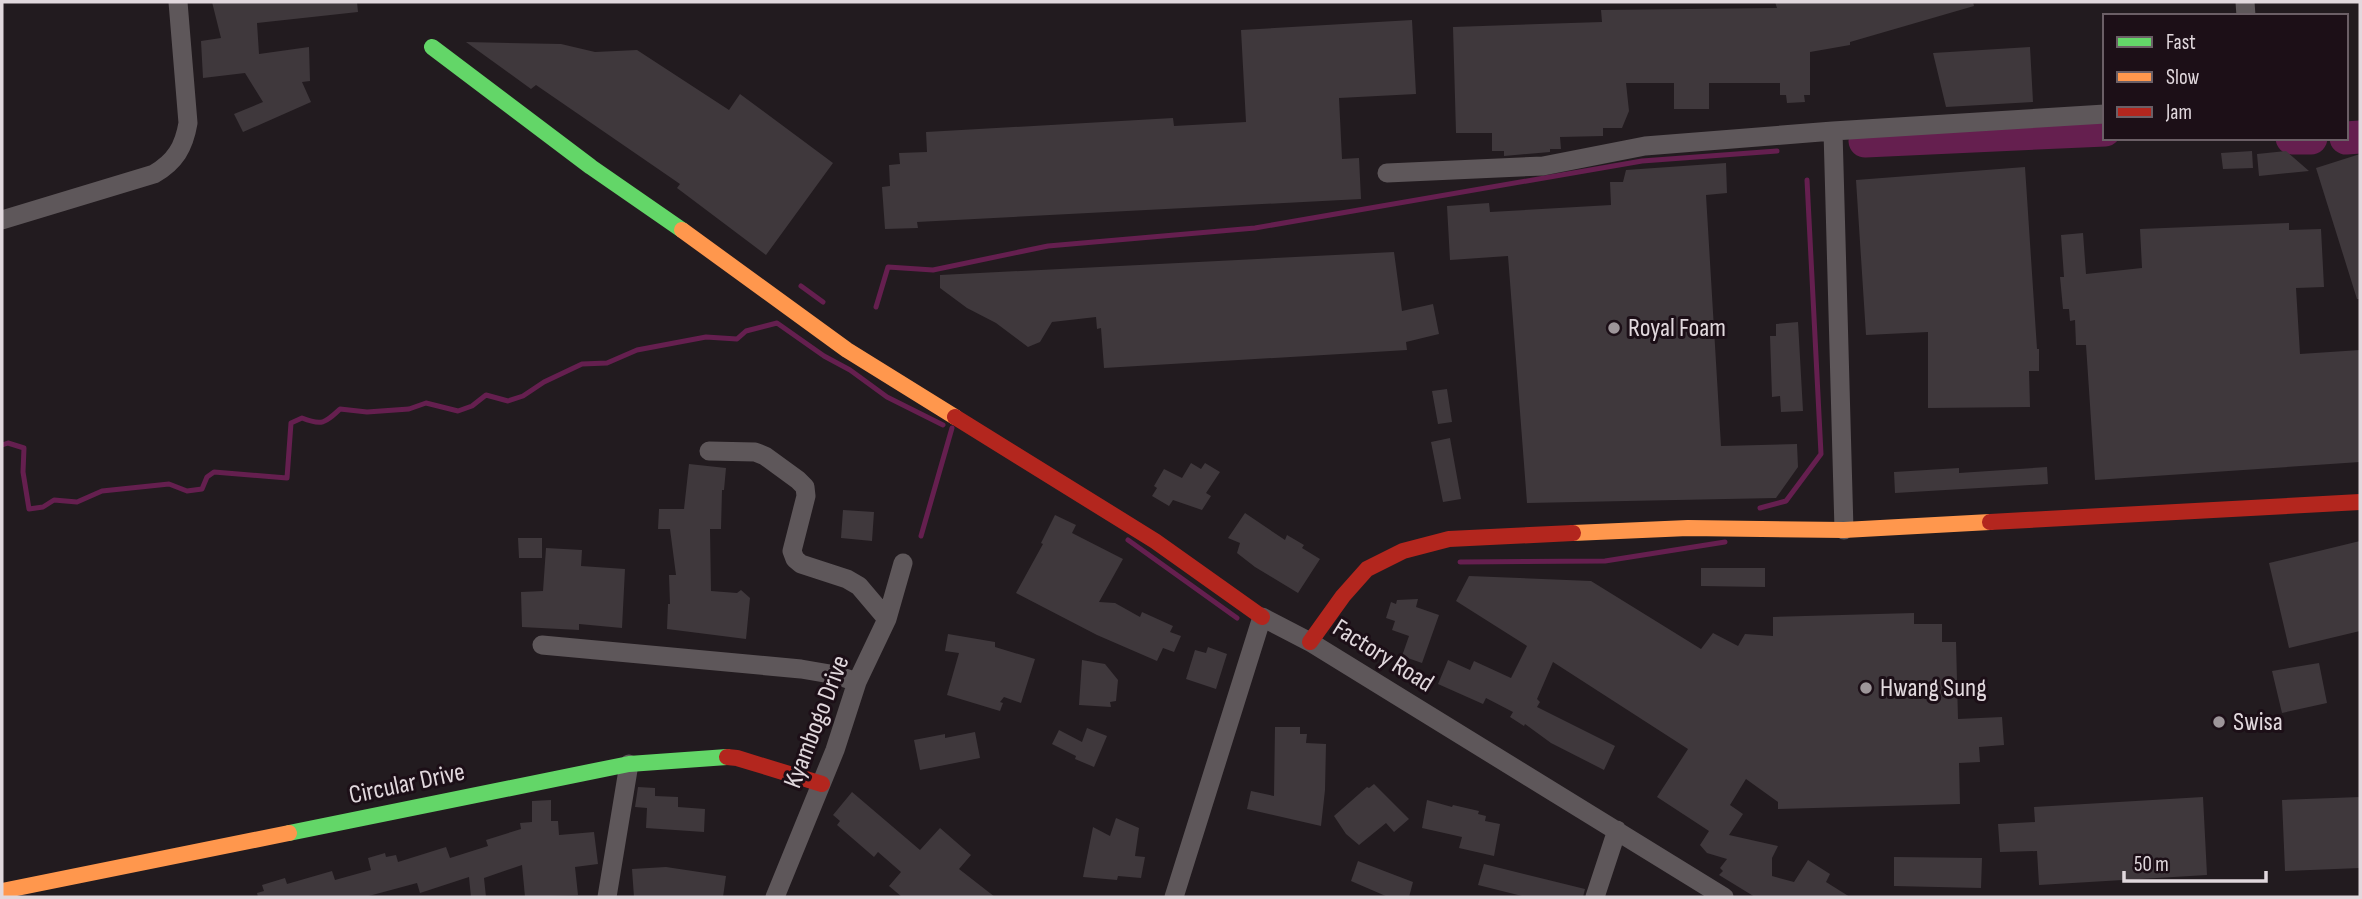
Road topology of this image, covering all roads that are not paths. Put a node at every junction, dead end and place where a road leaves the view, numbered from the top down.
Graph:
1 (178, 2) edge
2 (432, 47) dead end
3 (2103, 114) edge
4 (1833, 131) junction
5 (1387, 173) dead end
6 (2, 220) edge
7 (709, 451) dead end
8 (2360, 502) edge
9 (1844, 530) junction
10 (902, 563) dead end
11 (1262, 617) junction
12 (887, 619) junction
13 (1310, 642) junction
14 (542, 645) dead end
15 (857, 682) junction
16 (629, 764) junction
17 (822, 784) junction
18 (1616, 830) junction
19 (2, 891) edge
20 (607, 897) edge
21 (775, 897) edge
22 (1174, 897) edge
23 (1595, 897) edge
24 (1724, 897) edge

1 - 6 street
2 - 11 street
3 - 4 street
4 - 5 street
4 - 9 street
7 - 12 street
8 - 9 street
9 - 13 street
10 - 12 street, Kyambogo Drive
11 - 13 street, Factory Road
11 - 22 street
12 - 15 street, Kyambogo Drive
13 - 18 street, Factory Road
14 - 15 street
15 - 17 street, Kyambogo Drive
16 - 17 street, Circular Drive
16 - 19 street, Circular Drive
16 - 20 street
17 - 21 street, Kyambogo Drive
18 - 23 street
18 - 24 street, Factory Road

